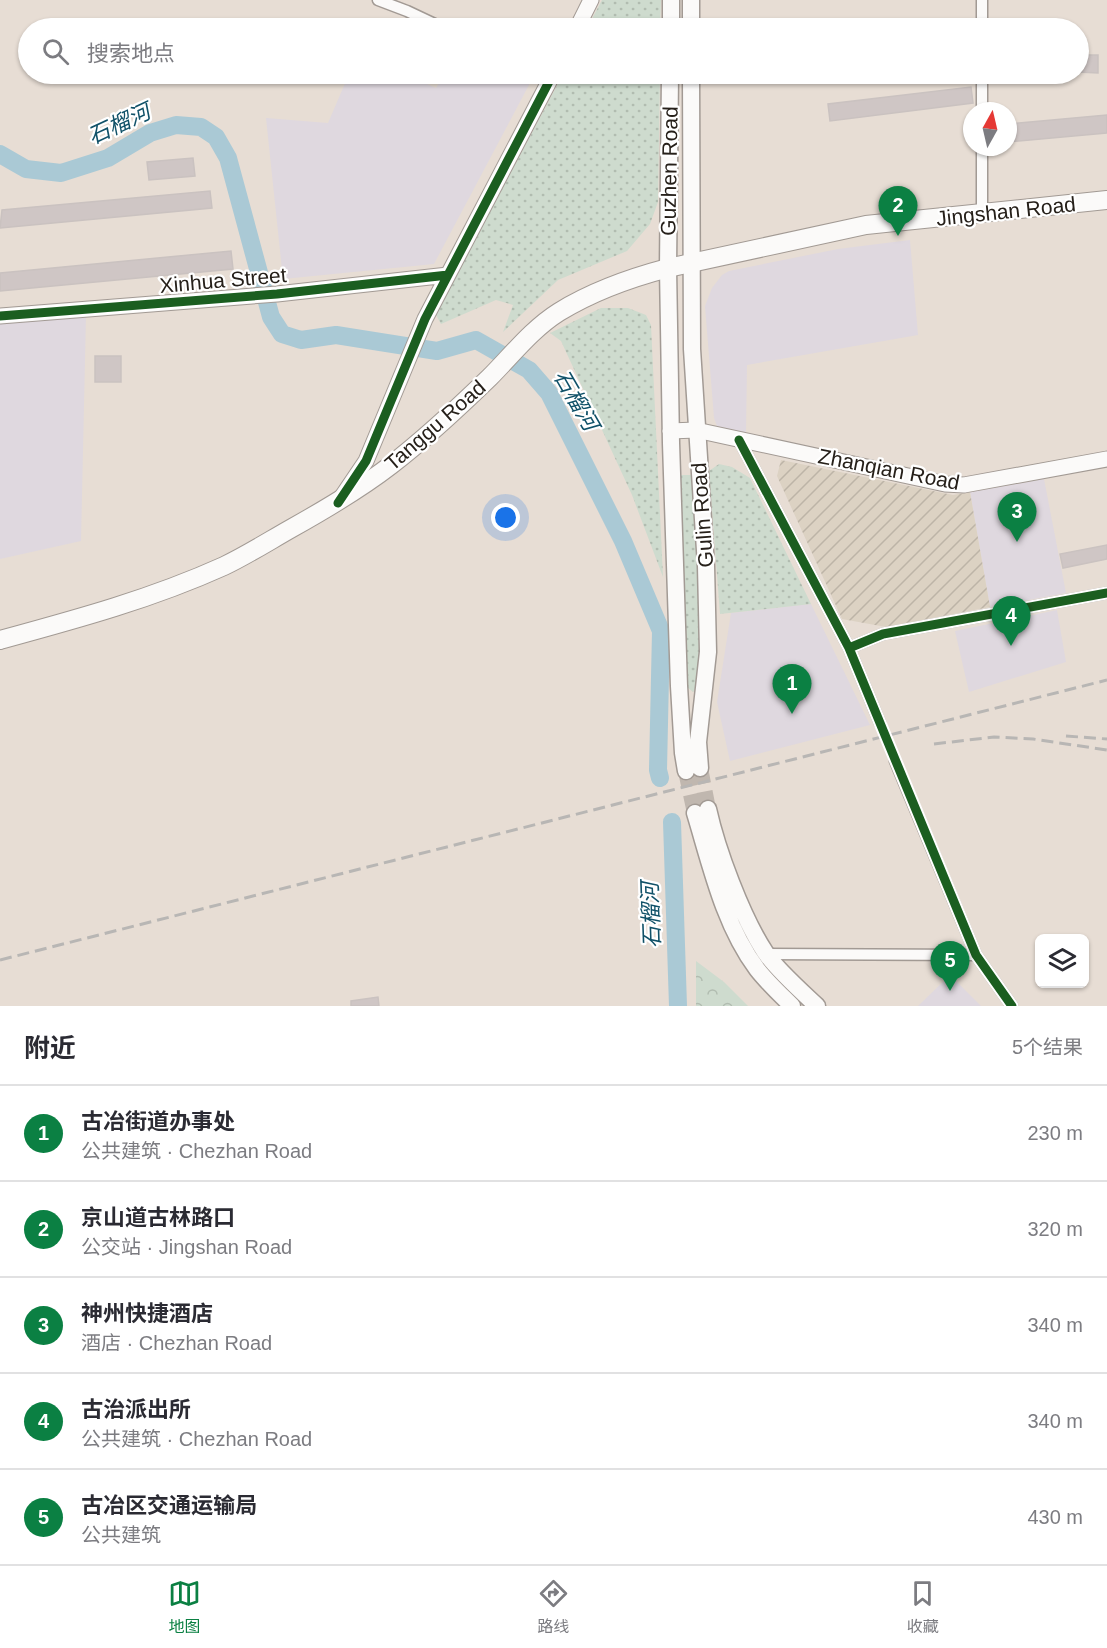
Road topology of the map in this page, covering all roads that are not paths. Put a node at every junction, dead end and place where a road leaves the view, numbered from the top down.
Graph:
1 (378, 0) edge
2 (591, 0) edge
3 (671, 0) edge
4 (691, 0) edge
5 (982, 0) edge
6 (422, 18) edge
7 (582, 18) edge
8 (671, 18) edge
9 (691, 18) edge
10 (982, 18) edge
11 (548, 84) edge
12 (670, 84) edge
13 (691, 84) edge
14 (982, 84) edge
15 (982, 102) edge
16 (982, 156) edge
17 (1107, 200) edge
18 (982, 213) junction
19 (693, 262) junction
20 (668, 268) junction
21 (448, 275) junction
22 (0, 316) edge
23 (696, 430) junction
24 (670, 431) junction
25 (739, 440) junction
26 (1107, 459) edge
27 (338, 503) junction
28 (1107, 593) edge
29 (0, 640) edge
30 (849, 648) junction
31 (880, 723) tunnel mouth
32 (895, 761) tunnel mouth
33 (747, 954) junction
34 (766, 954) junction
35 (976, 955) junction
36 (792, 1006) edge
37 (817, 1006) edge
38 (1011, 1006) edge

1 - 6 street
2 - 7 street
3 - 8 main road
4 - 9 main road
5 - 10 street
11 - 21 street
12 - 20 main road, Guzhen Road
13 - 19 main road, Guzhen Road
14 - 15 street
16 - 18 street
17 - 18 highway, Jingshan Road
18 - 19 highway, Jingshan Road
19 - 20 highway, Tanggu Road
19 - 23 main road, Gulin Road
20 - 24 main road, Gulin Road
20 - 27 highway, Tanggu Road
21 - 22 street, Xinhua Street
21 - 27 street
23 - 24 street, Zhanqian Road
23 - 24 main road, Gulin Road
23 - 25 street, Zhanqian Road
25 - 26 street, Zhanqian Road
25 - 30 street
27 - 29 highway, Tanggu Road
28 - 30 street
30 - 31 street
32 - 35 street
33 - 34 street
33 - 34 main road
33 - 36 main road
34 - 35 street
34 - 37 main road
35 - 38 street

